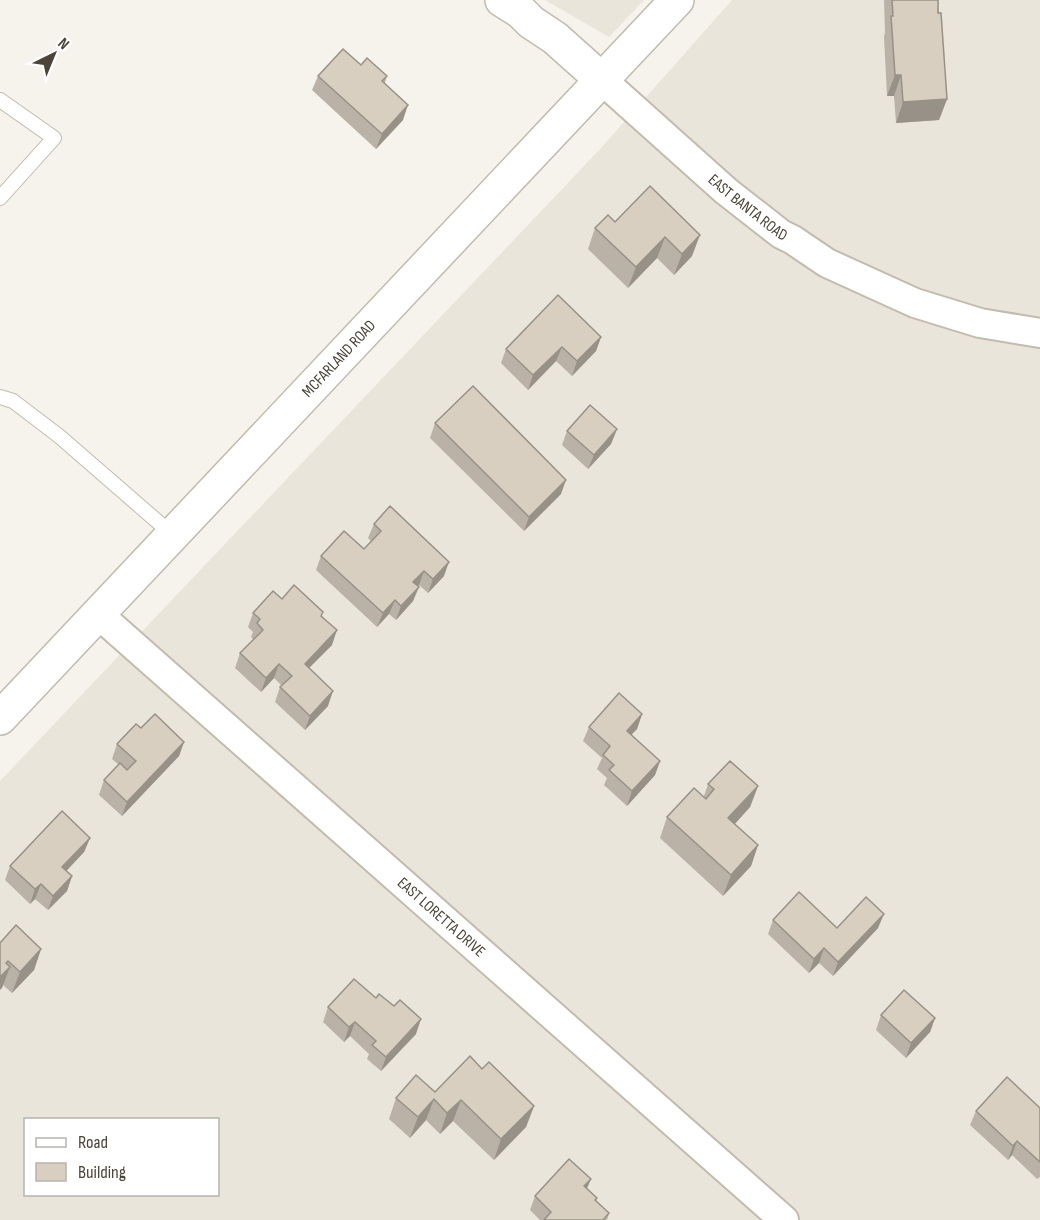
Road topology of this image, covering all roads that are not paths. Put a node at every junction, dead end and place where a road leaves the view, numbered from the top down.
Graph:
1 (502, 0) edge
2 (677, 0) edge
3 (602, 80) junction
4 (0, 100) edge
5 (0, 198) edge
6 (1040, 333) edge
7 (0, 397) edge
8 (173, 535) junction
9 (98, 614) junction
10 (0, 718) edge
11 (784, 1220) edge

1 - 3 street, EAST BANTA ROAD
2 - 3 street, MCFARLAND ROAD
3 - 6 street, EAST BANTA ROAD
3 - 8 street, MCFARLAND ROAD
4 - 5 lane
7 - 8 lane
8 - 9 street, MCFARLAND ROAD
9 - 10 street, MCFARLAND ROAD
9 - 11 street, EAST LORETTA DRIVE

